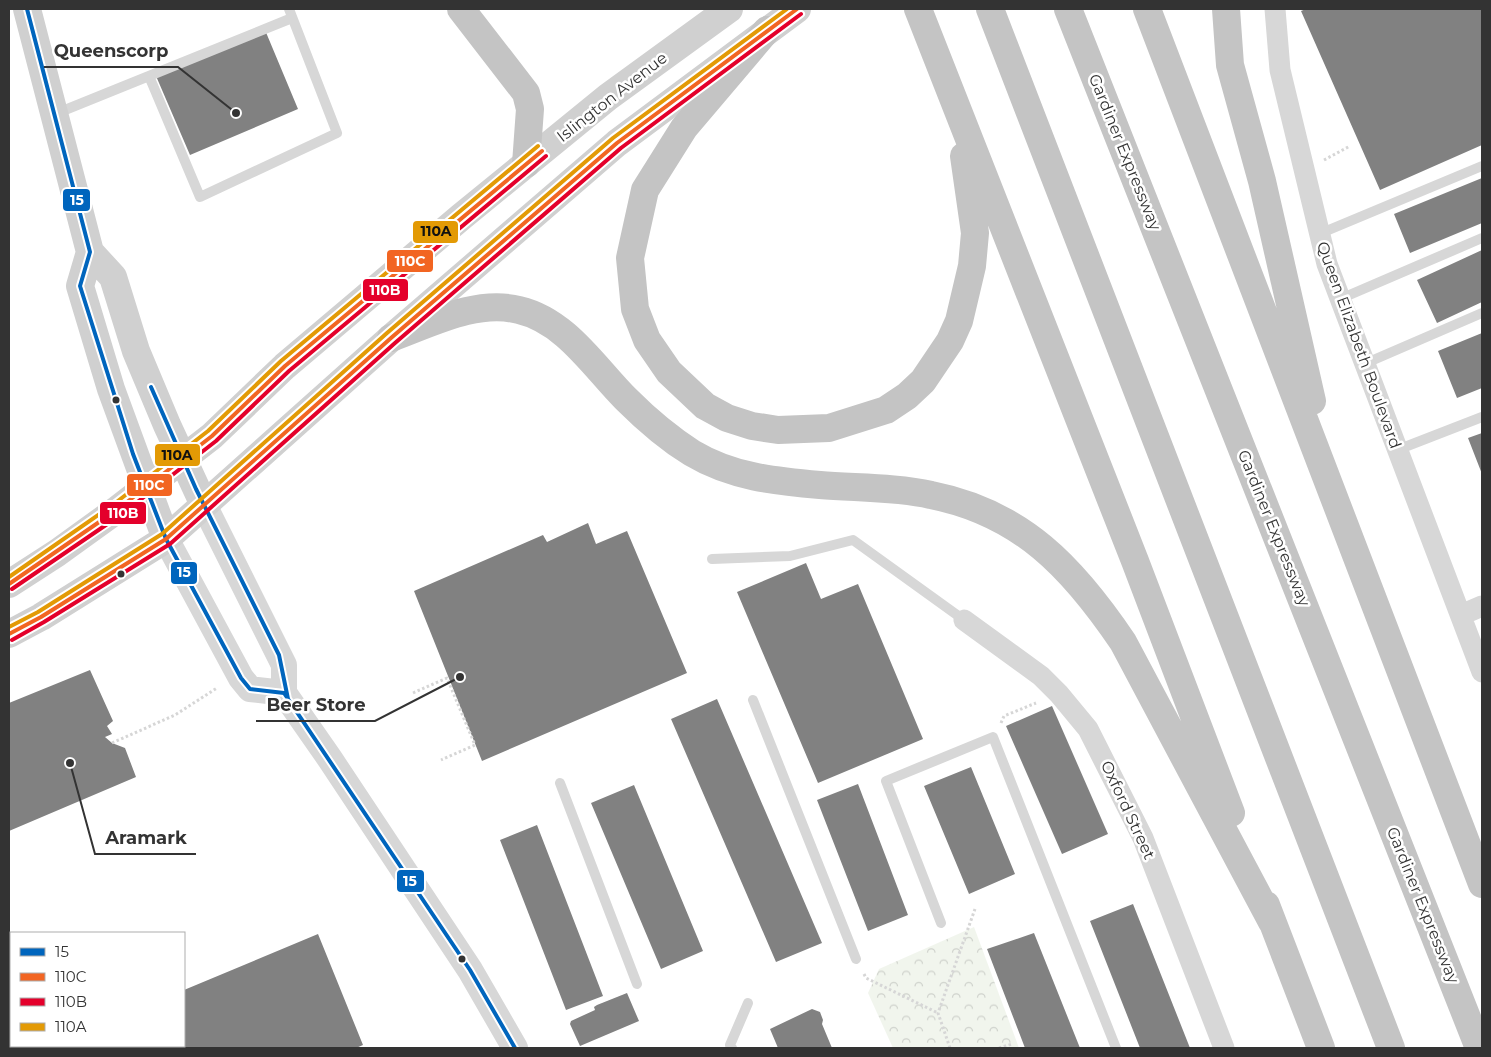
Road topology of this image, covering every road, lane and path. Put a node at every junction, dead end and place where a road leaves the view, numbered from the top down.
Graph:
1 (27, 9) edge
2 (462, 9) edge
3 (729, 9) edge
4 (797, 9) edge
5 (918, 9) edge
6 (990, 9) edge
7 (1068, 9) edge
8 (1147, 9) edge
9 (1226, 9) edge
10 (1275, 9) edge
11 (290, 13) edge
12 (767, 30) junction
13 (149, 76) junction
14 (954, 100) junction
15 (54, 114) junction
16 (526, 164) junction
17 (1482, 166) edge
18 (1319, 234) junction
19 (1482, 238) edge
20 (90, 252) junction
21 (1340, 299) junction
22 (1482, 313) edge
23 (391, 338) junction
24 (1364, 364) junction
25 (1482, 417) edge
26 (1397, 450) junction
27 (182, 459) junction
28 (146, 488) junction
29 (1334, 497) junction
30 (204, 505) junction
31 (166, 539) junction
32 (712, 559) dead end
33 (9, 584) edge
34 (1482, 606) edge
35 (1461, 615) junction
36 (964, 620) joint
37 (9, 634) edge
38 (1482, 672) edge
39 (216, 688) dead end
40 (413, 692) dead end
41 (284, 693) junction
42 (1060, 694) junction
43 (753, 700) dead end
44 (993, 737) junction
45 (112, 743) dead end
46 (441, 760) dead end
47 (560, 783) dead end
48 (1482, 884) edge
49 (975, 909) dead end
50 (1272, 922) junction
51 (941, 923) dead end
52 (856, 959) joint
53 (637, 984) dead end
54 (748, 1003) dead end
55 (938, 1013) junction
56 (1012, 1044) dead end
57 (515, 1048) edge
58 (732, 1048) edge
59 (950, 1048) edge
60 (999, 1048) edge
61 (1116, 1048) edge
62 (1224, 1048) edge
63 (1321, 1048) edge
64 (1391, 1048) edge
65 (1479, 1048) edge

1 - 15 main road
2 - 16 highway
3 - 16 main road, Islington Avenue
4 - 12 main road
5 - 14 highway
6 - 64 highway
7 - 65 highway, Gardiner Expressway
8 - 29 highway
9 - 29 highway
10 - 18 street, Queen Elizabeth Boulevard
11 - 13 lane
11 - 13 lane
12 - 14 highway
12 - 23 main road
13 - 15 lane
14 - 50 highway
15 - 20 main road
16 - 27 main road, Islington Avenue
17 - 18 lane
18 - 21 street, Queen Elizabeth Boulevard
19 - 21 lane
20 - 27 main road
20 - 28 main road
21 - 24 street, Queen Elizabeth Boulevard
22 - 24 lane
23 - 30 main road
23 - 50 highway
24 - 26 street, Queen Elizabeth Boulevard
25 - 26 lane
26 - 35 street, Queen Elizabeth Boulevard
27 - 28 main road, Islington Avenue
27 - 30 main road
28 - 31 main road
28 - 33 main road, Islington Avenue
29 - 48 highway
30 - 31 main road
30 - 41 street
31 - 37 main road
31 - 41 street
32 - 36 lane
34 - 35 street
35 - 38 street, Queen Elizabeth Boulevard
36 - 42 street, Oxford Street
39 - 45 path
40 - 46 path
41 - 57 street
42 - 44 path
42 - 62 street, Oxford Street
43 - 52 lane
44 - 51 lane
44 - 61 lane
47 - 53 lane
49 - 55 path
50 - 63 highway
52 - 55 path
54 - 58 lane
55 - 59 path
56 - 60 path

